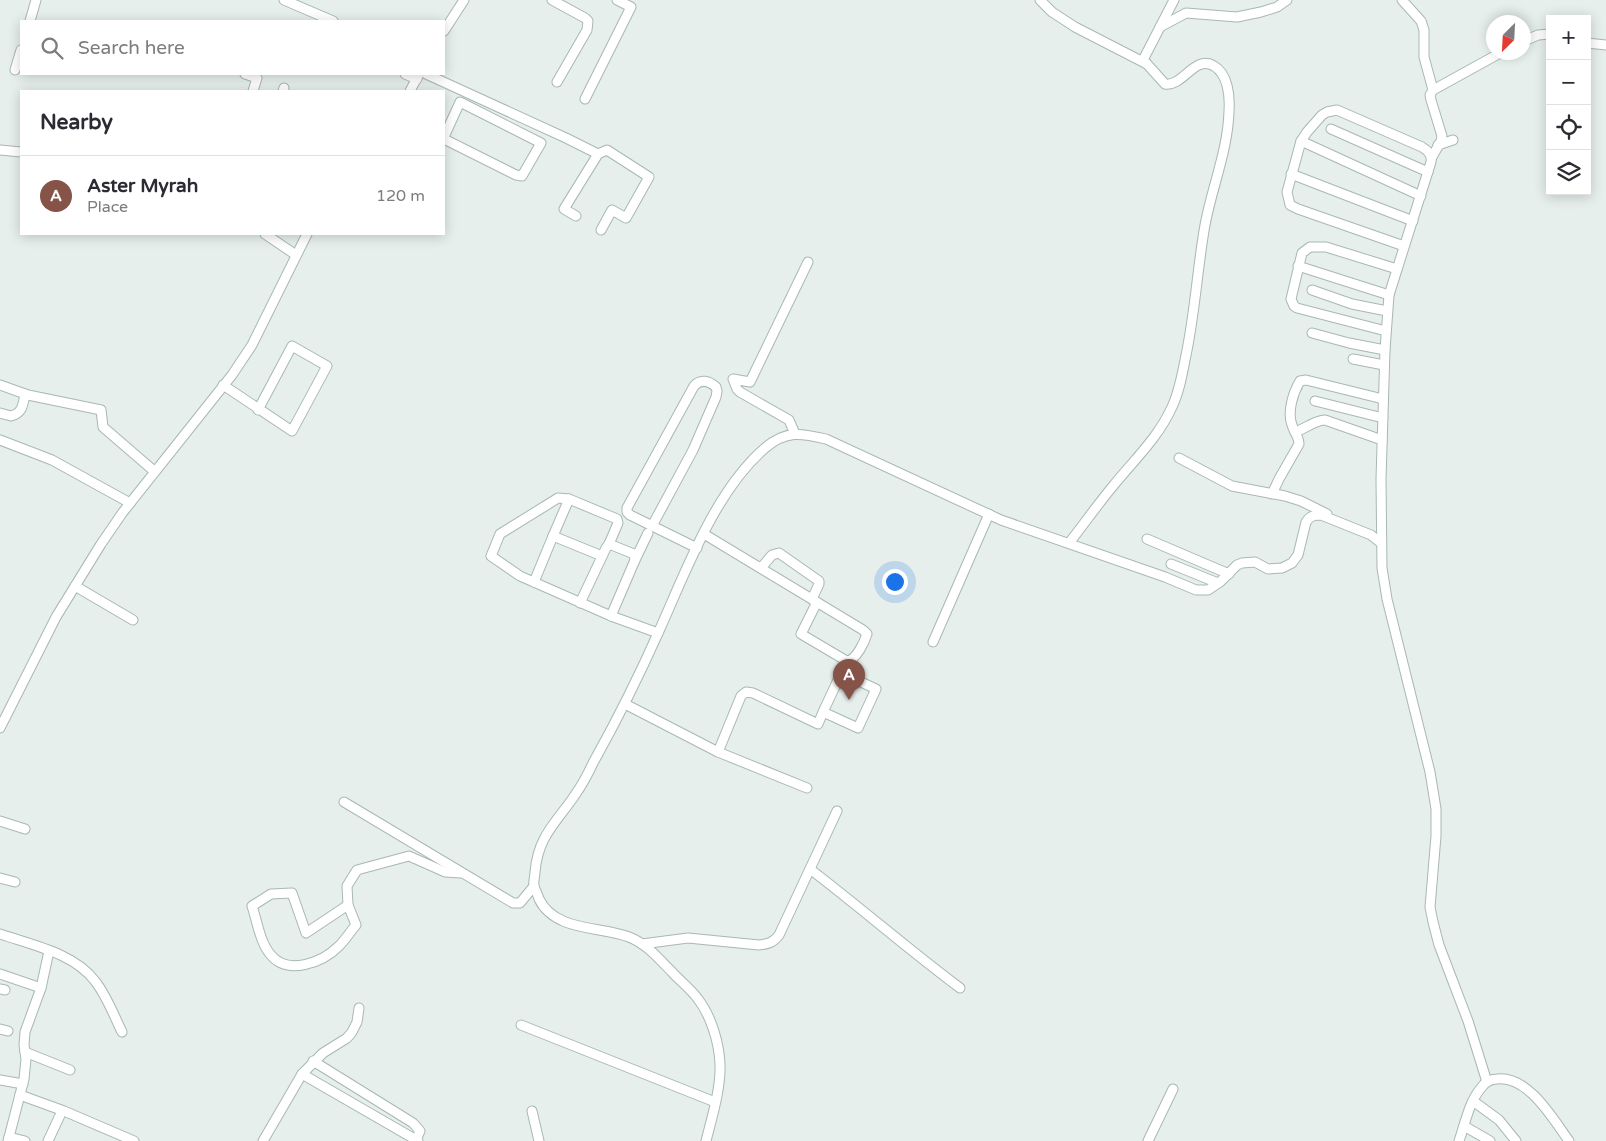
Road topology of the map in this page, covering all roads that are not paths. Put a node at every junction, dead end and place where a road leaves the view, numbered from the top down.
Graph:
1 (36, 0) edge
2 (284, 0) edge
3 (464, 0) edge
4 (552, 0) edge
5 (617, 0) edge
6 (1040, 0) edge
7 (1174, 0) edge
8 (1287, 0) edge
9 (1402, 0) edge
10 (30, 20) edge
11 (331, 20) edge
12 (1160, 27) junction
13 (445, 29) edge
14 (1546, 34) edge
15 (1531, 38) edge
16 (1591, 43) edge
17 (1606, 45) edge
18 (20, 53) edge
19 (1487, 60) edge
20 (1147, 64) junction
21 (15, 70) dead end
22 (248, 75) edge
23 (428, 75) edge
24 (418, 76) edge
25 (557, 82) dead end
26 (253, 90) edge
27 (411, 90) edge
28 (1432, 90) junction
29 (586, 99) dead end
30 (1331, 129) dead end
31 (445, 136) edge
32 (445, 139) edge
33 (1453, 140) dead end
34 (1301, 141) junction
35 (1438, 145) junction
36 (0, 150) edge
37 (20, 152) edge
38 (598, 154) junction
39 (1432, 157) junction
40 (1428, 172) junction
41 (1292, 174) junction
42 (1421, 196) junction
43 (576, 216) dead end
44 (1413, 221) junction
45 (601, 230) dead end
46 (266, 235) edge
47 (306, 235) edge
48 (1404, 246) junction
49 (296, 255) junction
50 (808, 262) dead end
51 (1298, 266) junction
52 (1397, 269) junction
53 (1312, 290) dead end
54 (1389, 295) junction
55 (1387, 311) junction
56 (1386, 331) junction
57 (1312, 333) dead end
58 (1385, 350) junction
59 (1353, 359) dead end
60 (1384, 365) junction
61 (0, 385) edge
62 (223, 385) junction
63 (25, 394) junction
64 (1383, 399) junction
65 (1315, 401) dead end
66 (258, 410) junction
67 (0, 413) edge
68 (1383, 418) junction
69 (1295, 432) junction
70 (795, 434) junction
71 (0, 440) edge
72 (1382, 440) junction
73 (1179, 458) dead end
74 (154, 472) junction
75 (1272, 494) junction
76 (569, 498) junction
77 (130, 503) junction
78 (1312, 506) junction
79 (990, 514) junction
80 (1309, 518) junction
81 (650, 530) junction
82 (704, 534) junction
83 (552, 536) junction
84 (1148, 538) dead end
85 (1381, 539) junction
86 (1069, 543) junction
87 (609, 544) junction
88 (697, 548) junction
89 (602, 556) junction
90 (635, 560) junction
91 (1171, 564) dead end
92 (761, 568) junction
93 (1229, 574) junction
94 (534, 582) junction
95 (1218, 583) junction
96 (75, 586) junction
97 (814, 600) junction
98 (580, 603) junction
99 (611, 616) junction
100 (133, 620) dead end
101 (658, 633) junction
102 (933, 642) dead end
103 (625, 704) junction
104 (823, 712) junction
105 (0, 728) edge
106 (718, 752) junction
107 (807, 788) dead end
108 (344, 802) dead end
109 (837, 811) dead end
110 (0, 821) edge
111 (24, 829) dead end
112 (810, 869) junction
113 (464, 873) junction
114 (0, 878) edge
115 (16, 882) dead end
116 (534, 886) junction
117 (348, 905) junction
118 (0, 934) edge
119 (642, 944) junction
120 (49, 951) junction
121 (0, 974) edge
122 (41, 988) junction
123 (960, 988) dead end
124 (359, 1008) dead end
125 (521, 1026) dead end
126 (122, 1032) dead end
127 (25, 1052) junction
128 (313, 1061) junction
129 (70, 1070) dead end
130 (302, 1074) junction
131 (0, 1080) edge
132 (1487, 1082) junction
133 (22, 1084) junction
134 (1173, 1089) dead end
135 (20, 1095) junction
136 (1473, 1101) junction
137 (715, 1102) junction
138 (62, 1111) junction
139 (532, 1111) dead end
140 (1464, 1126) junction
141 (9, 1139) edge
142 (417, 1140) edge
143 (25, 1141) edge
144 (48, 1141) edge
145 (134, 1141) edge
146 (263, 1141) edge
147 (539, 1141) edge
148 (706, 1141) edge
149 (1148, 1141) edge
150 (1459, 1141) edge
151 (1490, 1141) edge
152 (1516, 1141) edge
153 (1569, 1141) edge

1 - 10 street
2 - 11 street
3 - 13 street
4 - 25 street
5 - 29 street
6 - 20 street
7 - 12 street
8 - 12 street
9 - 28 street
12 - 20 street
14 - 15 street
16 - 17 street
18 - 21 street
19 - 28 street
20 - 86 street
22 - 26 street
23 - 38 street
24 - 27 street
28 - 35 street
30 - 40 street
31 - 32 street
33 - 35 street
34 - 39 street
34 - 41 street
34 - 42 street
35 - 39 street
36 - 37 street
38 - 43 street
38 - 45 street
39 - 40 street
40 - 42 street
41 - 44 street
41 - 48 street
42 - 44 street
44 - 48 street
46 - 49 street
47 - 49 street
48 - 52 street
49 - 62 street
50 - 70 street
51 - 52 street
51 - 54 street
51 - 56 street
52 - 54 street
53 - 55 street
54 - 55 street
55 - 56 street
56 - 58 street
57 - 58 street
58 - 60 street
59 - 60 street
60 - 64 street
61 - 63 street
62 - 66 street
62 - 74 street
63 - 67 street
63 - 74 street
64 - 68 street
64 - 69 street
65 - 68 street
66 - 66 street
68 - 72 street
69 - 72 street
69 - 75 street
70 - 79 street
70 - 82 street
71 - 77 street
72 - 85 street
73 - 75 street
74 - 77 street
75 - 78 street
76 - 83 street
76 - 87 street
76 - 94 street
77 - 96 street
78 - 80 street
78 - 85 street
79 - 86 street
79 - 102 street
80 - 85 street
80 - 93 street
81 - 81 street
81 - 88 street
81 - 90 street
82 - 88 street
82 - 92 street
83 - 89 street
83 - 94 street
84 - 93 street
85 - 132 street
86 - 95 street
87 - 89 street
87 - 90 street
88 - 101 street
89 - 98 street
90 - 99 street
91 - 95 street
92 - 97 street
92 - 97 street
93 - 95 street
94 - 98 street
96 - 100 street
96 - 105 street
97 - 97 street
98 - 99 street
99 - 101 street
101 - 103 street
103 - 106 street
103 - 116 street
104 - 104 street
104 - 106 street
106 - 107 street
108 - 113 street
109 - 112 street
110 - 111 street
112 - 119 street
112 - 123 street
113 - 116 street
113 - 117 street
114 - 115 street
116 - 119 street
117 - 117 street
118 - 120 street
119 - 137 street
120 - 122 street
120 - 126 street
121 - 122 street
122 - 127 street
124 - 128 street
125 - 137 street
127 - 129 street
127 - 133 street
128 - 130 street
128 - 142 street
130 - 142 street
130 - 146 street
131 - 133 street
132 - 136 street
132 - 153 street
133 - 135 street
134 - 149 street
135 - 138 street
135 - 141 street
136 - 140 street
136 - 152 street
137 - 148 street
138 - 144 street
138 - 145 street
139 - 147 street
140 - 150 street
140 - 151 street
141 - 143 street

